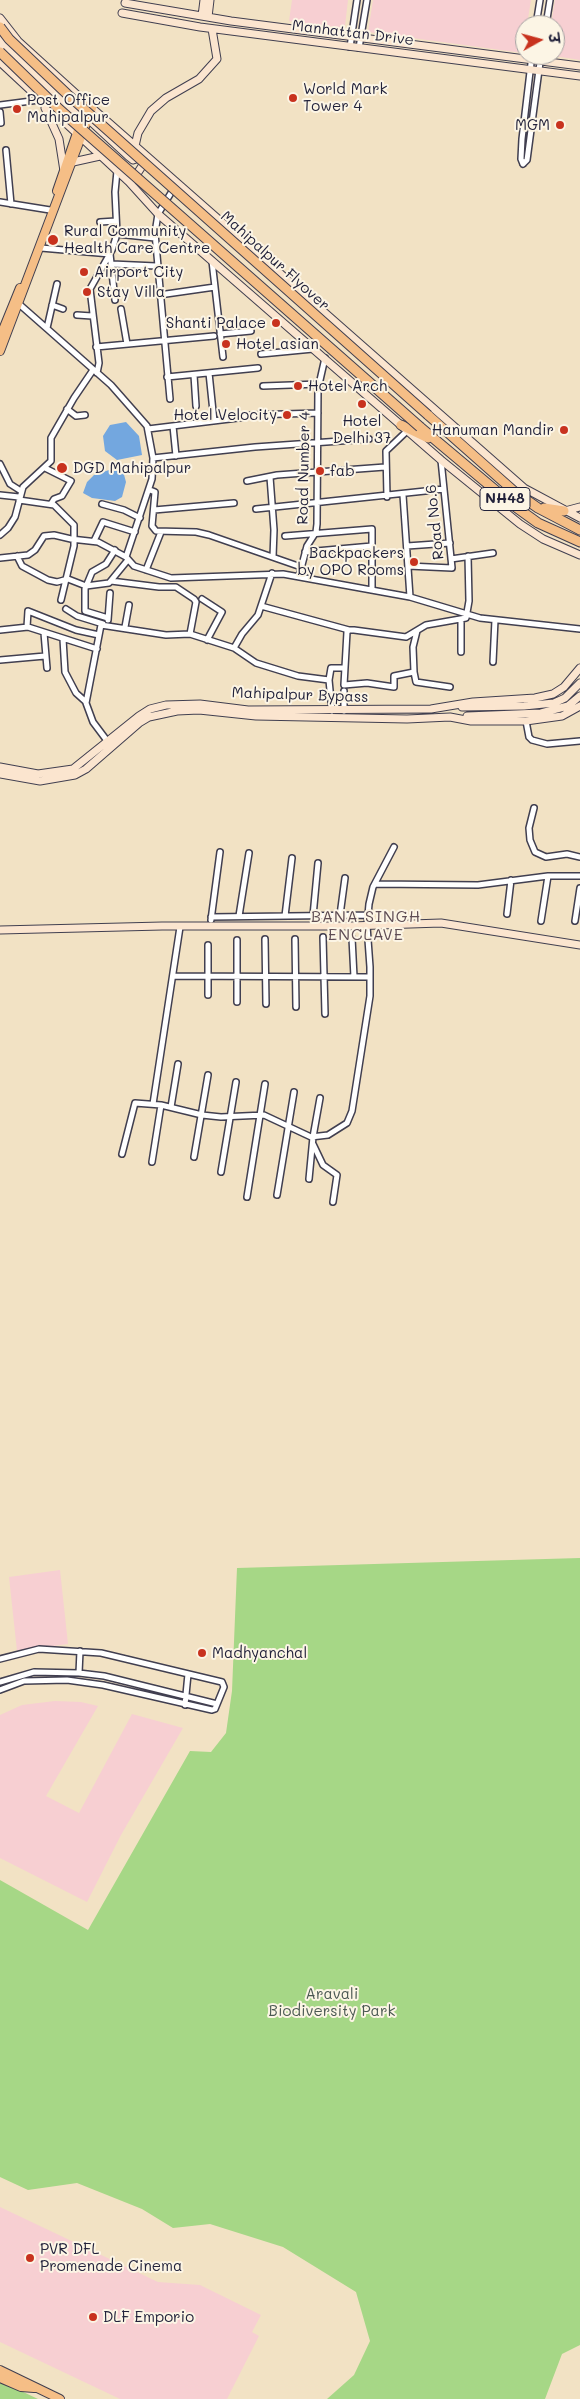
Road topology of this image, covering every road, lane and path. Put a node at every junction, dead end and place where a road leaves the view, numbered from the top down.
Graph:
1 (204, 0) edge
2 (210, 0) edge
3 (358, 0) edge
4 (367, 0) edge
5 (540, 0) edge
6 (550, 0) edge
7 (125, 3) dead end
8 (122, 13) dead end
9 (538, 15) edge
10 (548, 15) edge
11 (205, 17) junction
12 (0, 18) edge
13 (0, 27) edge
14 (212, 29) junction
15 (0, 36) edge
16 (352, 37) junction
17 (362, 38) junction
18 (0, 45) edge
19 (350, 47) junction
20 (360, 48) junction
21 (0, 52) edge
22 (515, 56) edge
23 (0, 63) edge
24 (531, 65) edge
25 (537, 65) edge
26 (540, 65) edge
27 (546, 65) edge
28 (565, 65) edge
29 (580, 66) edge
30 (530, 70) junction
31 (580, 76) edge
32 (39, 100) junction
33 (0, 105) edge
34 (90, 106) junction
35 (0, 112) edge
36 (84, 121) junction
37 (1, 123) edge
38 (80, 136) junction
39 (135, 146) junction
40 (6, 150) dead end
41 (100, 156) junction
42 (147, 157) junction
43 (73, 162) junction
44 (64, 171) junction
45 (117, 172) junction
46 (177, 182) junction
47 (130, 183) junction
48 (0, 202) edge
49 (11, 204) junction
50 (50, 210) junction
51 (158, 214) junction
52 (116, 221) junction
53 (100, 222) dead end
54 (117, 234) junction
55 (155, 238) junction
56 (41, 248) junction
57 (109, 255) junction
58 (212, 261) junction
59 (112, 264) junction
60 (156, 266) junction
61 (57, 284) dead end
62 (215, 288) junction
63 (160, 295) junction
64 (115, 300) dead end
65 (19, 304) junction
66 (52, 305) junction
67 (63, 309) dead end
68 (121, 309) dead end
69 (76, 315) dead end
70 (92, 316) junction
71 (47, 328) junction
72 (251, 331) dead end
73 (220, 334) junction
74 (214, 336) dead end
75 (0, 337) edge
76 (164, 341) junction
77 (127, 344) junction
78 (96, 347) junction
79 (314, 349) junction
80 (0, 351) edge
81 (261, 354) dead end
82 (223, 357) dead end
83 (325, 358) junction
84 (258, 368) dead end
85 (95, 372) junction
86 (209, 373) junction
87 (194, 375) junction
88 (167, 377) junction
89 (319, 384) junction
90 (263, 386) dead end
91 (170, 399) dead end
92 (196, 406) dead end
93 (67, 409) junction
94 (318, 413) junction
95 (85, 415) dead end
96 (214, 421) junction
97 (173, 426) junction
98 (404, 428) junction
99 (148, 429) junction
100 (369, 439) dead end
101 (318, 441) junction
102 (440, 443) junction
103 (176, 456) junction
104 (153, 458) junction
105 (440, 460) junction
106 (0, 464) edge
107 (385, 467) junction
108 (45, 468) junction
109 (317, 472) junction
110 (270, 477) junction
111 (247, 481) dead end
112 (444, 489) junction
113 (150, 490) junction
114 (0, 495) edge
115 (403, 495) junction
116 (20, 496) junction
117 (388, 497) junction
118 (317, 502) junction
119 (234, 503) dead end
120 (51, 504) junction
121 (102, 504) dead end
122 (273, 507) junction
123 (580, 507) edge
124 (538, 508) junction
125 (256, 509) dead end
126 (154, 510) junction
127 (564, 511) junction
128 (140, 518) junction
129 (580, 518) edge
130 (580, 530) edge
131 (135, 532) junction
132 (161, 532) junction
133 (314, 534) junction
134 (0, 535) edge
135 (285, 536) dead end
136 (75, 540) junction
137 (94, 541) junction
138 (450, 542) junction
139 (580, 542) edge
140 (372, 546) junction
141 (407, 546) junction
142 (115, 550) junction
143 (568, 550) junction
144 (305, 552) junction
145 (493, 553) dead end
146 (580, 555) edge
147 (17, 556) junction
148 (468, 556) junction
149 (273, 557) junction
150 (0, 558) edge
151 (126, 559) junction
152 (452, 559) junction
153 (580, 562) edge
154 (408, 566) junction
155 (301, 567) junction
156 (146, 570) junction
157 (272, 574) junction
158 (299, 576) junction
159 (171, 578) junction
160 (68, 579) junction
161 (182, 579) junction
162 (112, 581) junction
163 (86, 586) junction
164 (169, 586) junction
165 (179, 588) junction
166 (372, 590) junction
167 (110, 594) dead end
168 (410, 596) junction
169 (202, 599) dead end
170 (61, 600) dead end
171 (129, 605) dead end
172 (261, 606) junction
173 (66, 609) dead end
174 (468, 615) junction
175 (108, 618) junction
176 (461, 620) junction
177 (495, 620) junction
178 (105, 624) junction
179 (27, 627) junction
180 (125, 627) junction
181 (580, 629) edge
182 (0, 630) edge
183 (349, 630) junction
184 (417, 631) junction
185 (44, 633) junction
186 (190, 634) junction
187 (99, 635) junction
188 (63, 639) junction
189 (207, 640) junction
190 (234, 648) junction
191 (96, 649) junction
192 (461, 652) dead end
193 (45, 656) junction
194 (0, 660) edge
195 (493, 662) dead end
196 (47, 668) dead end
197 (344, 668) junction
198 (580, 668) edge
199 (414, 672) junction
200 (330, 680) junction
201 (580, 683) edge
202 (450, 687) dead end
203 (344, 691) dead end
204 (580, 696) edge
205 (86, 702) junction
206 (580, 706) edge
207 (450, 708) junction
208 (332, 711) junction
209 (344, 711) junction
210 (450, 717) junction
211 (526, 721) junction
212 (580, 741) edge
213 (108, 742) junction
214 (0, 767) edge
215 (0, 774) edge
216 (534, 808) dead end
217 (394, 847) dead end
218 (220, 852) dead end
219 (249, 853) dead end
220 (580, 857) edge
221 (292, 858) dead end
222 (318, 863) dead end
223 (548, 876) junction
224 (580, 876) edge
225 (345, 878) dead end
226 (511, 880) junction
227 (374, 884) junction
228 (580, 888) edge
229 (507, 914) dead end
230 (340, 915) junction
231 (367, 915) junction
232 (239, 916) junction
233 (285, 916) junction
234 (313, 916) junction
235 (211, 917) junction
236 (541, 921) dead end
237 (575, 921) dead end
238 (367, 926) junction
239 (180, 927) junction
240 (210, 928) junction
241 (0, 930) edge
242 (323, 937) dead end
243 (352, 938) dead end
244 (265, 939) dead end
245 (294, 939) dead end
246 (237, 940) dead end
247 (208, 945) dead end
248 (580, 945) edge
249 (173, 976) junction
250 (370, 976) junction
251 (208, 977) junction
252 (237, 977) junction
253 (266, 977) junction
254 (296, 977) junction
255 (325, 977) junction
256 (354, 977) junction
257 (208, 995) dead end
258 (237, 1002) dead end
259 (266, 1004) dead end
260 (296, 1007) dead end
261 (325, 1014) dead end
262 (178, 1064) dead end
263 (208, 1076) dead end
264 (236, 1082) dead end
265 (265, 1084) dead end
266 (294, 1092) dead end
267 (320, 1098) dead end
268 (153, 1104) junction
269 (161, 1105) junction
270 (171, 1107) junction
271 (202, 1115) junction
272 (260, 1115) junction
273 (230, 1118) junction
274 (288, 1126) junction
275 (313, 1139) junction
276 (122, 1154) dead end
277 (194, 1157) dead end
278 (152, 1162) dead end
279 (221, 1172) dead end
280 (309, 1179) dead end
281 (277, 1195) dead end
282 (247, 1197) dead end
283 (333, 1202) dead end
284 (80, 1652) junction
285 (0, 1660) edge
286 (79, 1673) junction
287 (188, 1674) junction
288 (0, 1682) edge
289 (0, 1690) edge
290 (186, 1695) junction
291 (217, 1704) junction
292 (185, 1705) junction
293 (0, 2370) edge
294 (0, 2378) edge
295 (39, 2389) junction
296 (60, 2399) edge

1 - 11 street
2 - 11 street
3 - 16 street
4 - 17 street
5 - 9 street
6 - 10 street
7 - 11 street, Manhattan Drive
8 - 14 street, Manhattan Drive
11 - 16 street, Manhattan Drive
12 - 34 street
13 - 124 highway, Mahipalpur Flyover / NH48, bridge
14 - 19 street, Manhattan Drive
14 - 39 street
15 - 36 street
16 - 17 street, Manhattan Drive
16 - 19 street
17 - 20 street
17 - 22 street, Manhattan Drive
18 - 36 street
19 - 20 street, Manhattan Drive
20 - 30 street, Manhattan Drive
21 - 102 highway, Mahipalpur Flyover / NH48, bridge
23 - 32 street
24 - 30 street
25 - 30 street, Manhattan Drive
26 - 30 street
27 - 31 street, Manhattan Drive
28 - 29 street, Manhattan Drive
32 - 33 street
32 - 38 street
32 - 44 street
34 - 36 main road
34 - 39 street
35 - 37 street
36 - 38 main road
36 - 42 street
36 - 47 street
38 - 41 street
38 - 43 main road
38 - 44 main road
39 - 42 street
40 - 49 street
41 - 43 street
41 - 45 street
42 - 46 street
42 - 47 street
43 - 56 main road
44 - 50 main road
45 - 47 street
45 - 52 street
46 - 51 street
46 - 127 street
47 - 51 street
48 - 49 street
49 - 50 street
50 - 75 main road
51 - 55 street
51 - 58 street
52 - 53 street
52 - 54 street
54 - 55 street
54 - 57 street
55 - 60 street
56 - 57 street
56 - 65 main road
57 - 59 street
57 - 70 street
58 - 62 street
58 - 79 street
59 - 60 street
59 - 64 street
60 - 63 street
61 - 66 street
62 - 63 street
62 - 73 street
63 - 76 street
65 - 71 street
65 - 80 main road
66 - 67 street
66 - 71 street
68 - 77 street
69 - 70 street
70 - 78 street
71 - 85 street
72 - 73 street
73 - 82 street
74 - 76 street
76 - 77 street
76 - 88 street
77 - 78 street
78 - 85 street
79 - 81 street
79 - 83 street
83 - 89 street, Road Number 4
83 - 98 street
84 - 86 street
85 - 93 street
85 - 99 street
86 - 87 street
86 - 96 street
87 - 88 street
87 - 92 street
88 - 91 street
89 - 90 street
89 - 94 street, Road Number 4
93 - 95 street
93 - 108 street
94 - 96 street
94 - 101 street, Road Number 4
96 - 97 street
97 - 99 street
97 - 103 street
98 - 102 highway
98 - 105 street
98 - 107 street
99 - 104 street
100 - 101 street
101 - 103 street
101 - 109 street, Road Number 4
102 - 139 highway, NH48
103 - 104 street
104 - 113 street
105 - 112 street, Road No.6
105 - 143 street
106 - 116 street
107 - 109 street
107 - 117 street
108 - 116 street
108 - 120 street
109 - 110 street
109 - 118 street, Road Number 4
110 - 111 street
110 - 122 street
112 - 115 street
112 - 138 street, Road No.6
113 - 126 street
113 - 128 street
114 - 116 street
115 - 117 street
115 - 141 street
116 - 120 street
116 - 134 street
117 - 118 street
118 - 122 street
118 - 133 street, Road Number 4
119 - 126 street
120 - 136 street
121 - 128 street
122 - 125 street
122 - 149 street
123 - 127 street
124 - 127 highway
124 - 130 highway, NH48
126 - 132 street
127 - 129 street
128 - 131 street
131 - 137 street
131 - 151 street
132 - 149 street
132 - 156 street
133 - 135 street
133 - 140 street
133 - 144 street, Road Number 4
136 - 137 street
136 - 147 street
136 - 160 street
137 - 142 street
138 - 141 street
138 - 152 street, Road No.6
140 - 144 street
140 - 166 street
141 - 154 street
142 - 151 street
142 - 163 street
143 - 146 street
143 - 153 street
144 - 155 street, Road Number 4
145 - 148 street
147 - 150 street
147 - 160 street
148 - 152 street
148 - 174 street
149 - 155 street
151 - 156 street
151 - 162 street
152 - 154 street, Road No.6
154 - 168 street
155 - 158 street, Road Number 4
156 - 159 street
157 - 158 street
157 - 161 street
157 - 172 street
158 - 166 street
159 - 161 street
159 - 164 street
160 - 163 street
160 - 170 street
161 - 165 street
162 - 163 street
162 - 164 street
163 - 175 street
164 - 165 street
165 - 186 street
166 - 168 street
167 - 175 street
168 - 174 street
169 - 189 street
171 - 180 street
172 - 183 street
172 - 190 street
173 - 178 street
174 - 176 street
174 - 177 street
175 - 178 street
176 - 184 street
176 - 192 street
177 - 181 street
177 - 195 street
178 - 180 street
178 - 187 street
179 - 182 street
179 - 185 street
179 - 187 street
180 - 186 street
183 - 184 street
183 - 197 street
184 - 199 street
185 - 188 street
185 - 193 street
186 - 189 street
187 - 191 street
188 - 191 street
188 - 205 street
189 - 190 street
190 - 200 street
191 - 205 street
193 - 194 street
193 - 196 street
197 - 199 street
197 - 200 street
198 - 207 street, Mahipalpur Bypass
199 - 202 street
200 - 208 street
201 - 207 street
203 - 209 street
204 - 210 street
205 - 213 street
206 - 211 street, Mahipalpur Bypass
207 - 209 street, Mahipalpur Bypass
208 - 209 street, Mahipalpur Bypass
208 - 213 street, Mahipalpur Bypass
210 - 211 street, Mahipalpur Bypass
210 - 215 street, Mahipalpur Bypass
211 - 212 street
213 - 214 street, Mahipalpur Bypass
216 - 220 street
217 - 227 street
218 - 235 street
219 - 232 street
221 - 233 street
222 - 234 street
223 - 224 street
223 - 226 street
223 - 236 street
225 - 230 street
226 - 227 street
226 - 229 street
227 - 231 street
228 - 237 street
230 - 231 street
230 - 234 street
231 - 238 street
232 - 233 street
232 - 235 street
233 - 234 street
235 - 240 street
238 - 240 street
238 - 248 street
238 - 250 street
239 - 240 street
239 - 241 street
239 - 249 street
242 - 255 street
243 - 256 street
244 - 253 street
245 - 254 street
246 - 252 street
247 - 251 street
249 - 251 street
249 - 268 street
250 - 256 street
250 - 275 street
251 - 252 street
251 - 257 street
252 - 253 street
252 - 258 street
253 - 254 street
253 - 259 street
254 - 255 street
254 - 260 street
255 - 256 street
255 - 261 street
262 - 270 street
263 - 271 street
264 - 273 street
265 - 272 street
266 - 274 street
267 - 275 street
268 - 269 street
268 - 276 street
269 - 270 street
269 - 278 street
270 - 271 street
271 - 273 street
271 - 277 street
272 - 273 street
272 - 274 street
272 - 282 street
273 - 279 street
274 - 275 street
274 - 281 street
275 - 280 street
275 - 283 street
284 - 285 street
284 - 286 street
284 - 287 street
286 - 288 street
286 - 290 street
287 - 290 street
287 - 291 street
289 - 292 street
290 - 291 street
290 - 292 street
291 - 292 street
293 - 295 main road
294 - 295 main road
295 - 296 main road

